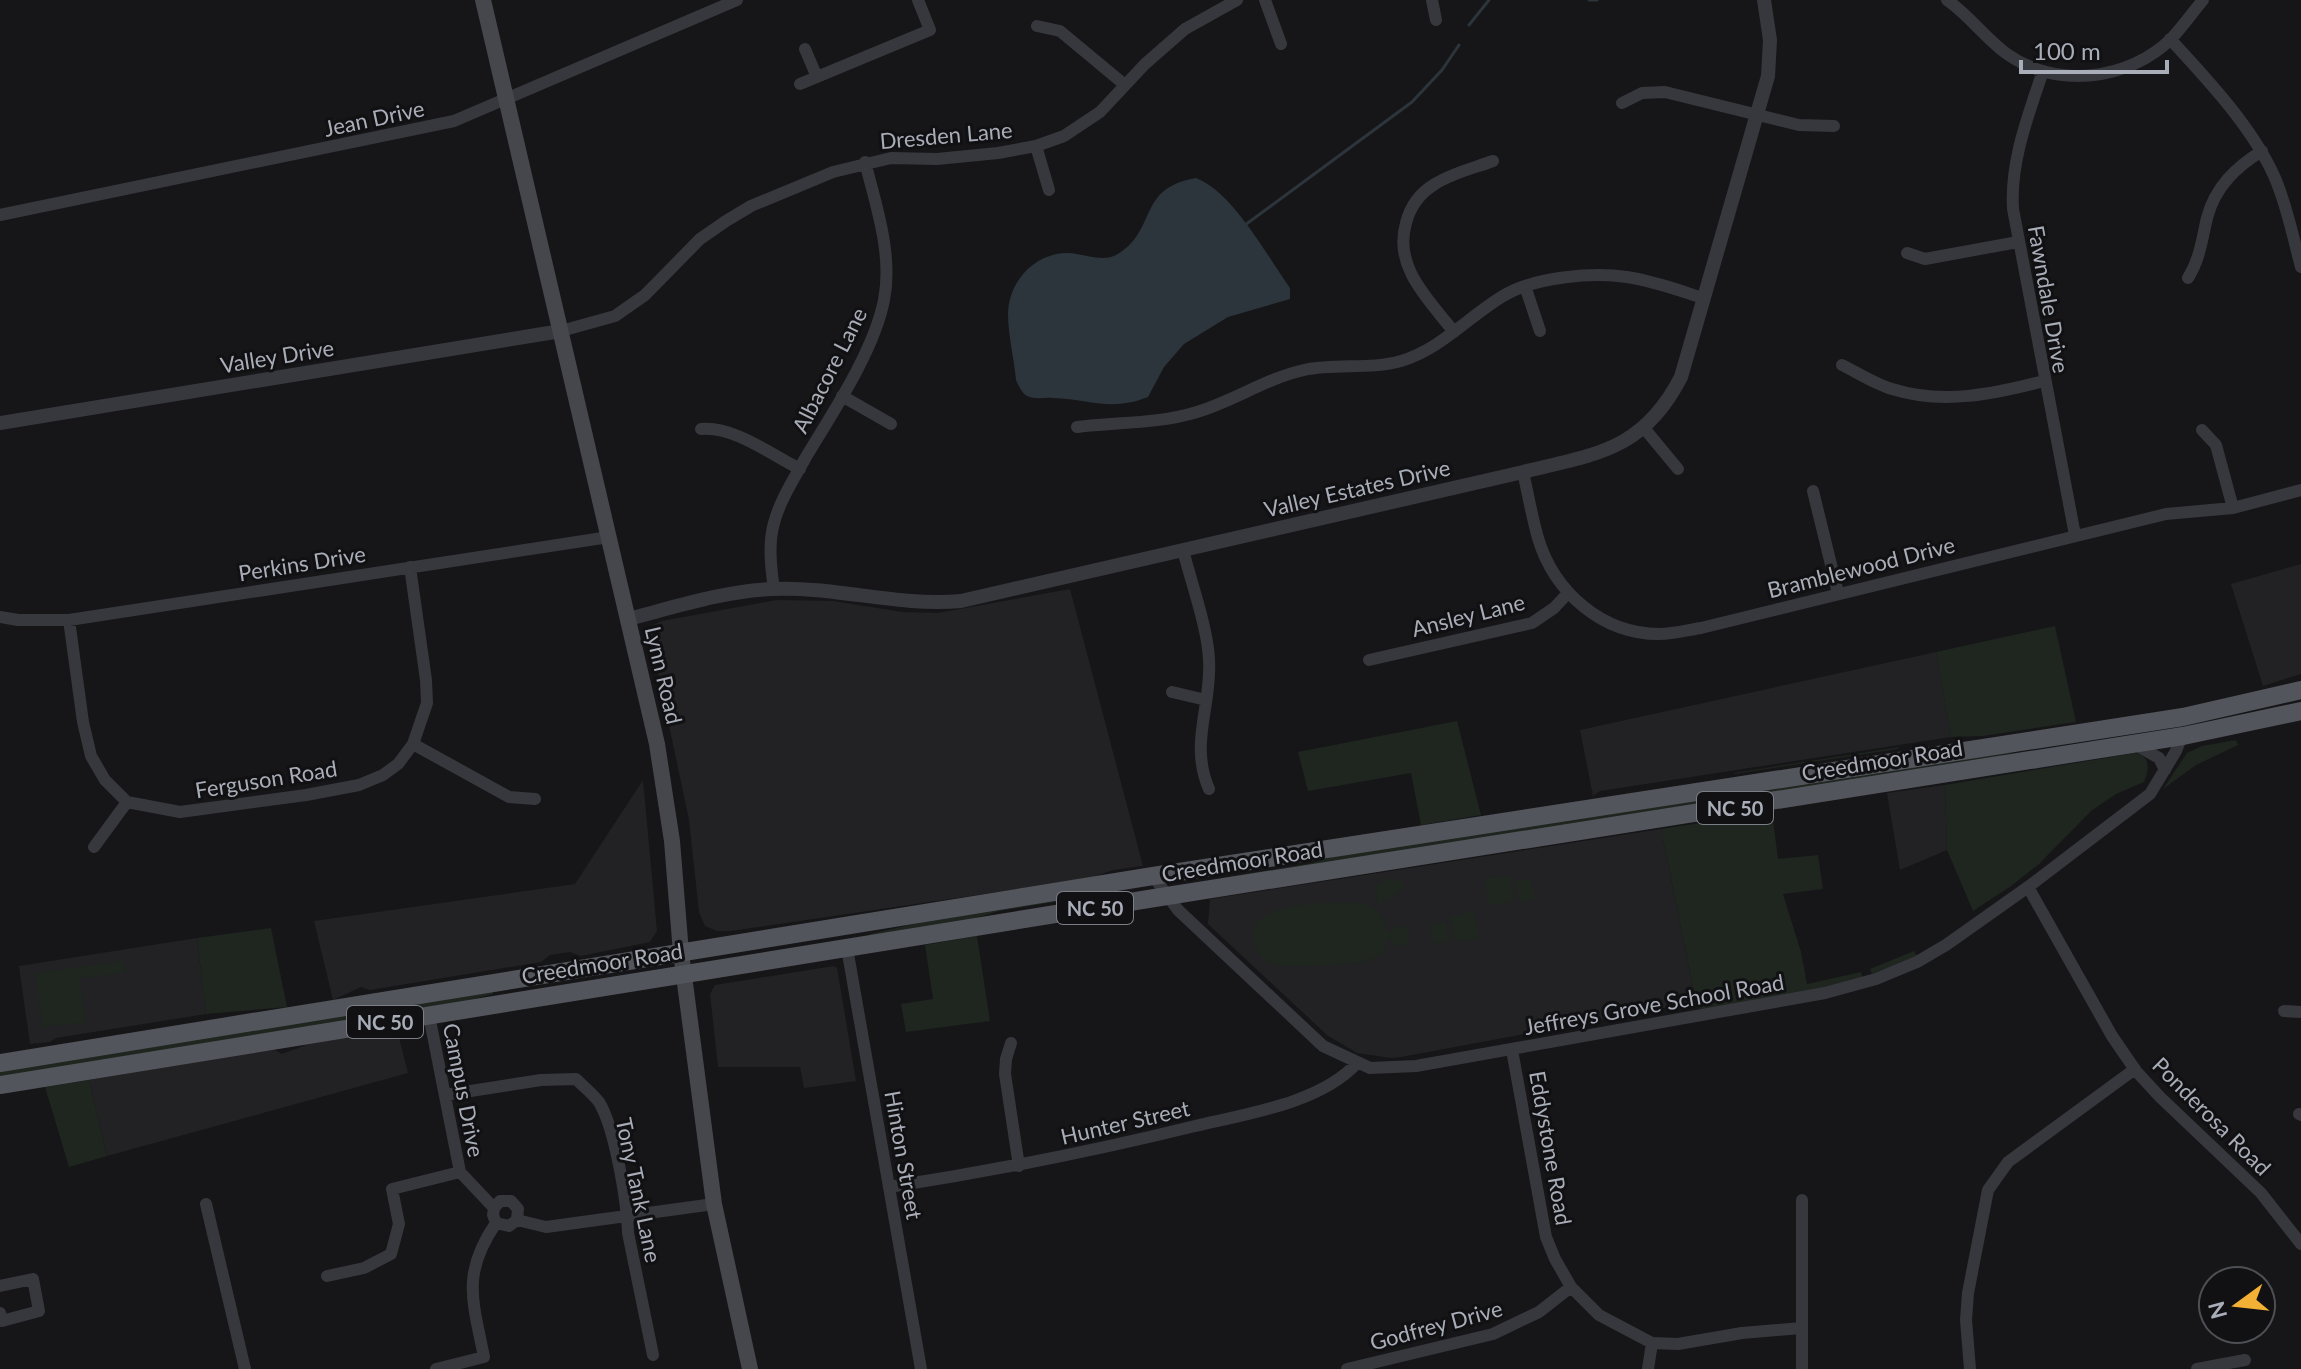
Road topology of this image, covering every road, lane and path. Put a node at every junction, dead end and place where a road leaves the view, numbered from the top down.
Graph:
1 (483, 0) edge
2 (737, 0) edge
3 (918, 0) edge
4 (1237, 0) edge
5 (1265, 0) edge
6 (1432, 0) edge
7 (1947, 0) edge
8 (2203, 0) edge
9 (1766, 1) edge
10 (1436, 20) dead end
11 (1037, 26) dead end
12 (2170, 39) junction
13 (1281, 44) dead end
14 (805, 49) dead end
15 (2043, 71) junction
16 (817, 77) junction
17 (800, 84) dead end
18 (1125, 85) junction
19 (506, 100) junction
20 (1622, 103) dead end
21 (1756, 114) junction
22 (1834, 126) dead end
23 (1036, 146) junction
24 (2262, 151) junction
25 (1493, 161) dead end
26 (865, 162) junction
27 (1049, 190) dead end
28 (0, 215) edge
29 (2018, 242) junction
30 (1907, 253) dead end
31 (2301, 267) edge
32 (2188, 278) dead end
33 (1525, 286) junction
34 (1703, 298) junction
35 (561, 331) junction
36 (1540, 331) dead end
37 (1454, 332) junction
38 (1842, 365) dead end
39 (2044, 381) junction
40 (842, 396) junction
41 (0, 423) edge
42 (891, 424) dead end
43 (1077, 427) dead end
44 (1644, 428) junction
45 (701, 429) dead end
46 (2202, 430) dead end
47 (800, 469) junction
48 (1678, 469) dead end
49 (1523, 472) junction
50 (2301, 490) edge
51 (1813, 491) dead end
52 (2233, 508) junction
53 (2075, 535) junction
54 (609, 537) junction
55 (1183, 550) junction
56 (410, 567) junction
57 (774, 589) junction
58 (1568, 593) junction
59 (1838, 593) junction
60 (0, 617) edge
61 (628, 619) junction
62 (69, 620) junction
63 (1369, 660) dead end
64 (2301, 690) edge
65 (1172, 692) dead end
66 (1206, 700) junction
67 (2301, 711) edge
68 (2183, 727) junction
69 (2133, 743) junction
70 (413, 744) junction
71 (2165, 770) junction
72 (1209, 789) dead end
73 (535, 799) dead end
74 (127, 802) junction
75 (94, 847) dead end
76 (1153, 876) junction
77 (2028, 887) junction
78 (1167, 896) junction
79 (847, 948) junction
80 (681, 953) junction
81 (684, 975) junction
82 (2284, 1011) dead end
83 (2301, 1012) edge
84 (429, 1015) junction
85 (1011, 1043) dead end
86 (1512, 1050) junction
87 (0, 1063) edge
88 (1357, 1063) junction
89 (2135, 1069) junction
90 (0, 1085) edge
91 (445, 1095) junction
92 (1019, 1166) junction
93 (460, 1172) junction
94 (889, 1187) junction
95 (1802, 1200) dead end
96 (206, 1204) dead end
97 (714, 1204) junction
98 (494, 1208) junction
99 (628, 1215) junction
100 (517, 1220) junction
101 (496, 1223) junction
102 (2301, 1244) edge
103 (327, 1276) dead end
104 (0, 1286) edge
105 (1571, 1287) junction
106 (0, 1313) edge
107 (1801, 1328) junction
108 (1652, 1343) junction
109 (653, 1355) dead end
110 (2245, 1360) dead end
111 (1395, 1364) edge
112 (239, 1367) edge
113 (436, 1369) edge
114 (750, 1369) edge
115 (921, 1369) edge
116 (1347, 1369) edge
117 (1648, 1369) edge
118 (1802, 1369) edge
119 (1970, 1369) edge
120 (2197, 1369) edge

1 - 19 main road, Lynn Road
2 - 19 street, Jean Drive
3 - 16 street
4 - 18 street, Dresden Lane
5 - 13 street
6 - 10 street
7 - 15 street
8 - 12 street
9 - 21 street, Valley Estates Drive
11 - 18 street
12 - 15 street
12 - 24 street
14 - 16 street
15 - 29 street, Fawndale Drive
16 - 17 street
18 - 23 street, Dresden Lane
19 - 28 street, Jean Drive
19 - 35 main road, Lynn Road
20 - 21 street
21 - 22 street
21 - 34 street, Valley Estates Drive
23 - 26 street, Dresden Lane
23 - 27 street
24 - 31 street
24 - 32 street
25 - 37 street
26 - 35 street, Dresden Lane
26 - 40 street, Albacore Lane
29 - 30 street
29 - 39 street, Fawndale Drive
33 - 34 street
33 - 36 street
33 - 37 street
34 - 44 street, Valley Estates Drive
35 - 41 street, Valley Drive
35 - 54 main road, Lynn Road
37 - 43 street
38 - 39 street
39 - 53 street, Fawndale Drive
40 - 42 street
40 - 47 street, Albacore Lane
44 - 48 street
44 - 49 street, Valley Estates Drive
45 - 47 street
46 - 52 street
47 - 57 street, Albacore Lane
49 - 55 street, Valley Estates Drive
49 - 58 street, Bramblewood Drive
50 - 52 street, Bramblewood Drive
51 - 59 street
52 - 53 street, Bramblewood Drive
53 - 59 street, Bramblewood Drive
54 - 56 street, Perkins Drive
54 - 61 main road, Lynn Road
55 - 57 street, Valley Estates Drive
55 - 66 street
56 - 62 street, Perkins Drive
56 - 70 street, Ferguson Road
57 - 61 street, Valley Estates Drive
58 - 59 street, Bramblewood Drive
58 - 63 street, Ansley Lane
60 - 62 street, Perkins Drive
61 - 80 main road, Lynn Road
62 - 74 street
64 - 68 main road, Creedmoor Road / NC 50
65 - 66 street
66 - 72 street
67 - 68 main road, Creedmoor Road / NC 50
68 - 69 main road, Creedmoor Road / NC 50
68 - 71 street, Jeffreys Grove School Road
68 - 76 main road, Creedmoor Road / NC 50
69 - 71 street
69 - 78 main road, Creedmoor Road / NC 50
70 - 73 street
70 - 74 street, Ferguson Road
71 - 77 street, Jeffreys Grove School Road
74 - 75 street
76 - 78 street, Jeffreys Grove School Road
76 - 80 main road, Creedmoor Road / NC 50
77 - 86 street, Jeffreys Grove School Road
77 - 89 street, Ponderosa Road
78 - 79 main road, Creedmoor Road / NC 50
78 - 88 street, Jeffreys Grove School Road
79 - 81 main road, Creedmoor Road / NC 50
79 - 94 street, Hinton Street
80 - 81 main road, Lynn Road
80 - 87 main road, Creedmoor Road / NC 50
81 - 84 main road, Creedmoor Road / NC 50
81 - 97 main road, Lynn Road
82 - 83 street
84 - 90 main road, Creedmoor Road / NC 50
84 - 91 street, Campus Drive
85 - 92 street
86 - 88 street, Jeffreys Grove School Road
86 - 105 street, Eddystone Road
88 - 92 street, Hunter Street
89 - 102 street, Ponderosa Road
89 - 119 street
91 - 93 street, Campus Drive
91 - 99 street, Tony Tank Lane
92 - 94 street, Hunter Street
93 - 98 street, Campus Drive
93 - 103 street
94 - 115 street, Hinton Street
95 - 107 street
96 - 112 street
97 - 99 street, Campus Drive
97 - 114 main road, Lynn Road
98 - 100 street, Campus Drive
98 - 101 street
99 - 100 street, Campus Drive
99 - 109 street, Tony Tank Lane
100 - 101 street, Campus Drive
101 - 113 street
104 - 106 street
105 - 108 street, Eddystone Road
105 - 111 street, Godfrey Drive
107 - 108 street, Eddystone Road
107 - 118 street
108 - 117 street
110 - 120 street
111 - 116 street, Godfrey Drive

